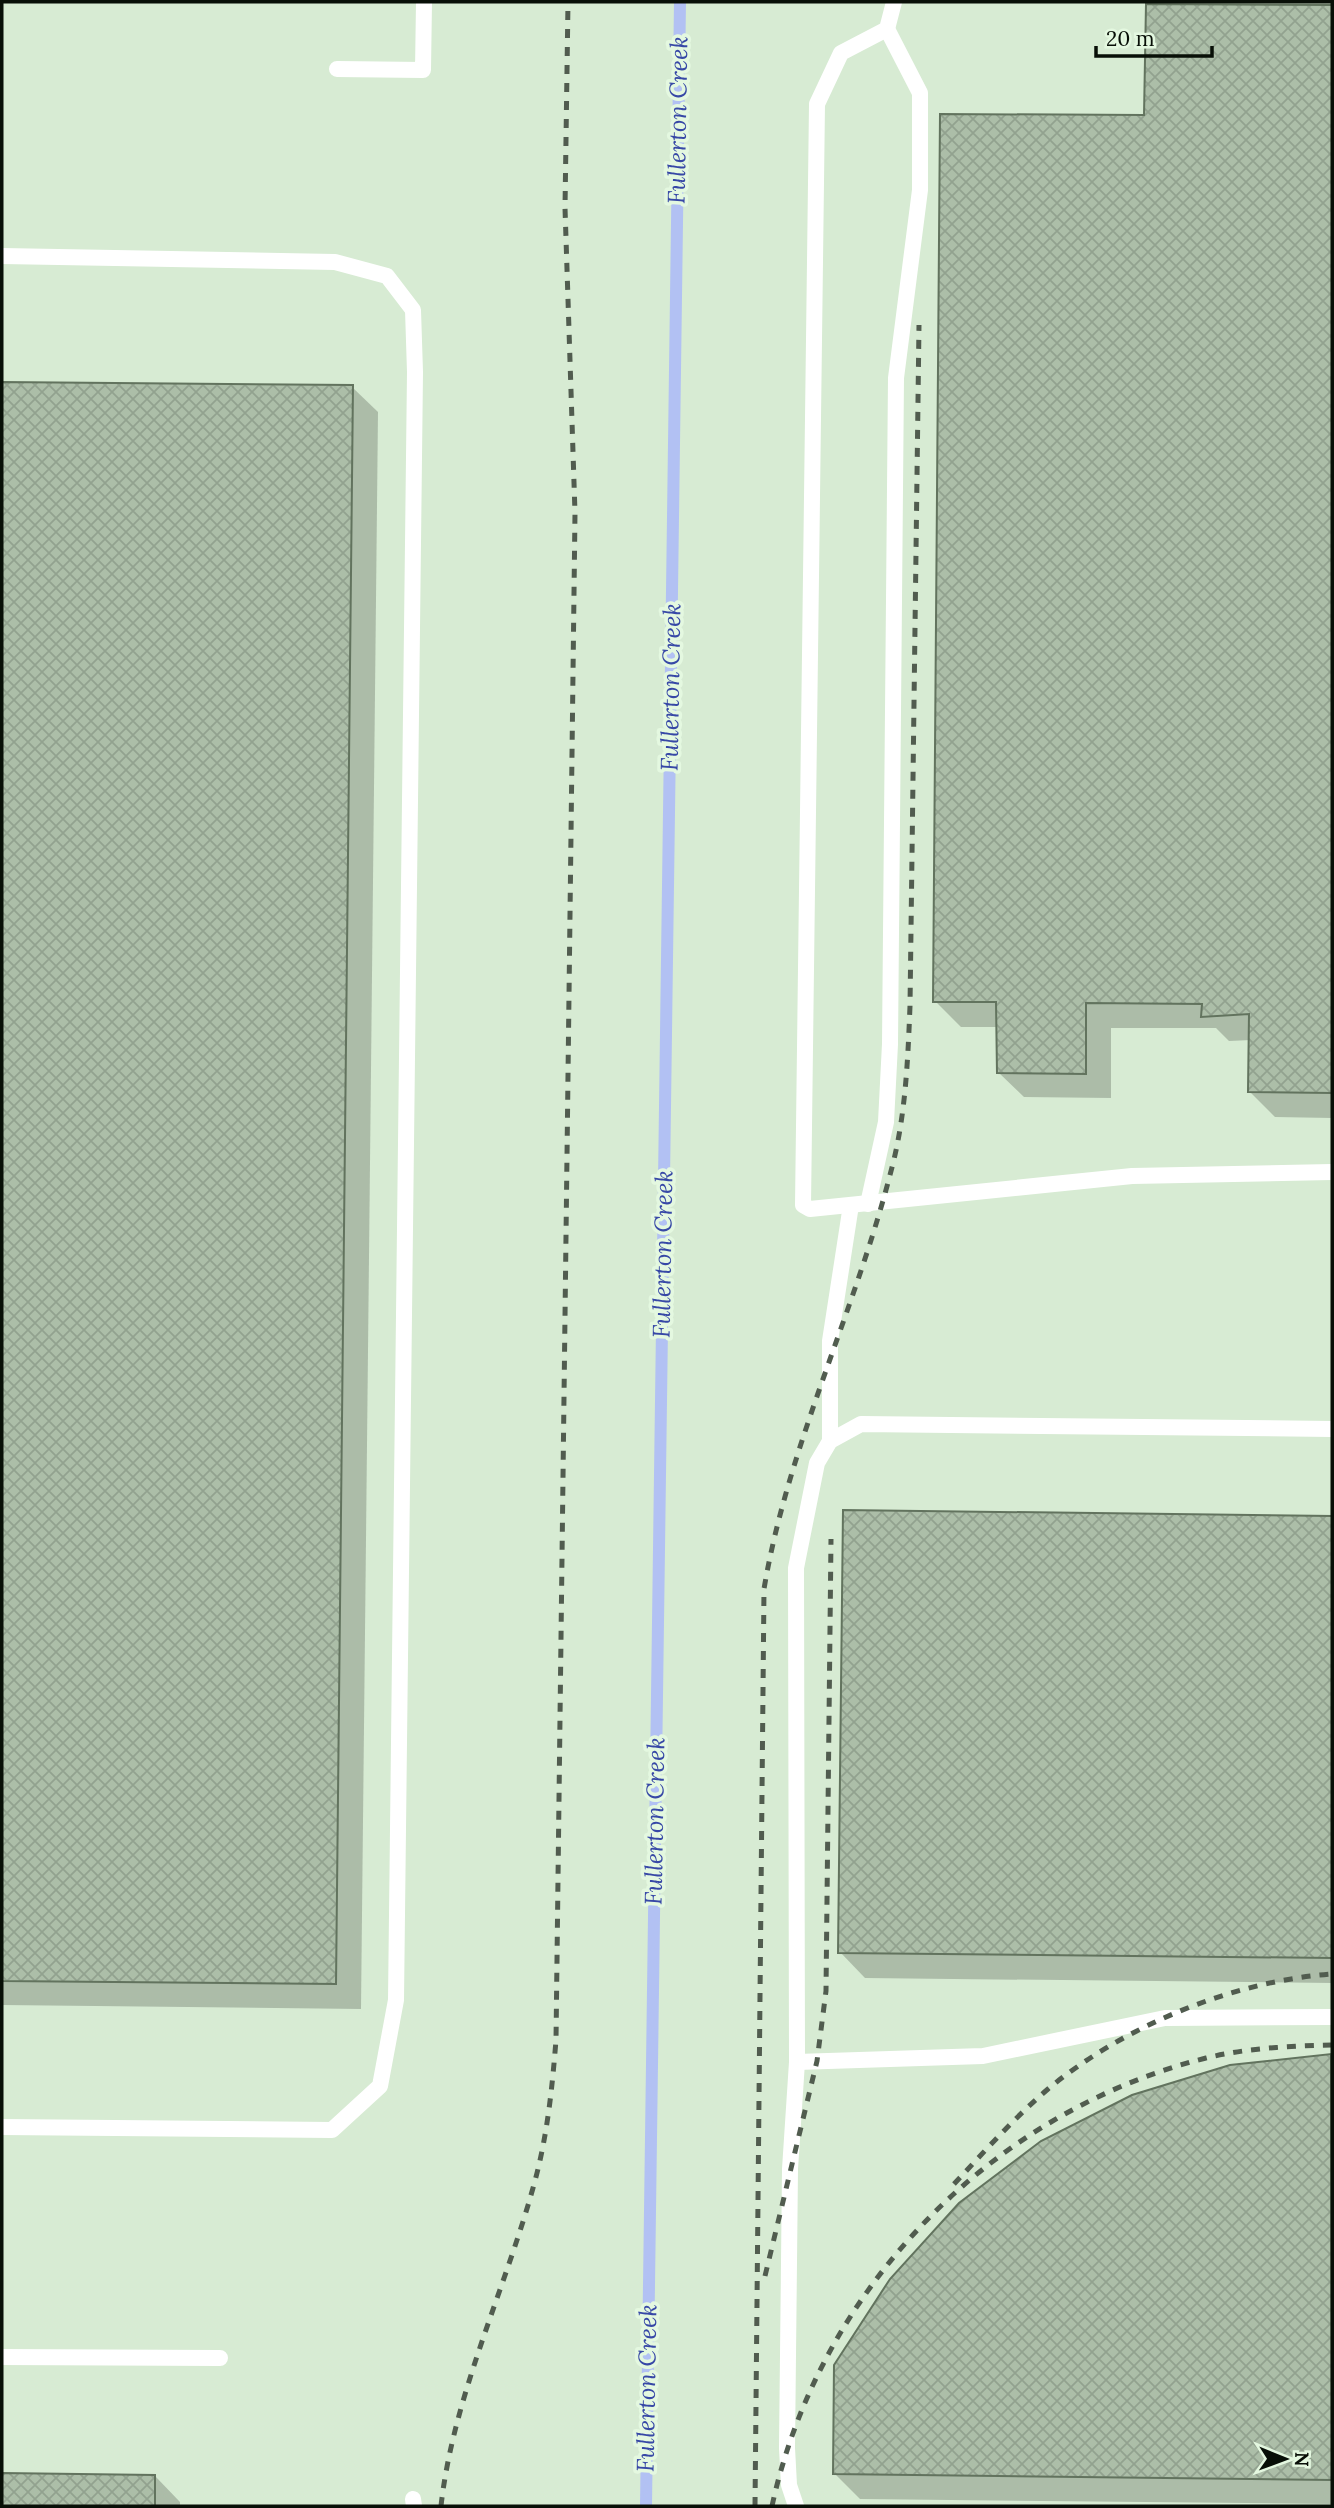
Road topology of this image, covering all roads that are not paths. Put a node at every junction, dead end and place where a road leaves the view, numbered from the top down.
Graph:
1 (424, 2) edge
2 (894, 2) edge
3 (887, 29) junction
4 (337, 69) dead end
5 (2, 256) edge
6 (1332, 1172) edge
7 (868, 1204) junction
8 (851, 1205) junction
9 (1332, 1429) edge
10 (830, 1441) junction
11 (1332, 2017) edge
12 (797, 2062) junction
13 (2, 2127) edge
14 (2, 2357) edge
15 (220, 2358) dead end
16 (796, 2506) edge

1 - 4 lane
2 - 3 lane
3 - 7 lane
3 - 8 lane
5 - 13 lane
6 - 7 lane
7 - 8 lane
8 - 10 lane
9 - 10 lane
10 - 12 lane
11 - 12 lane
12 - 16 lane
14 - 15 lane

